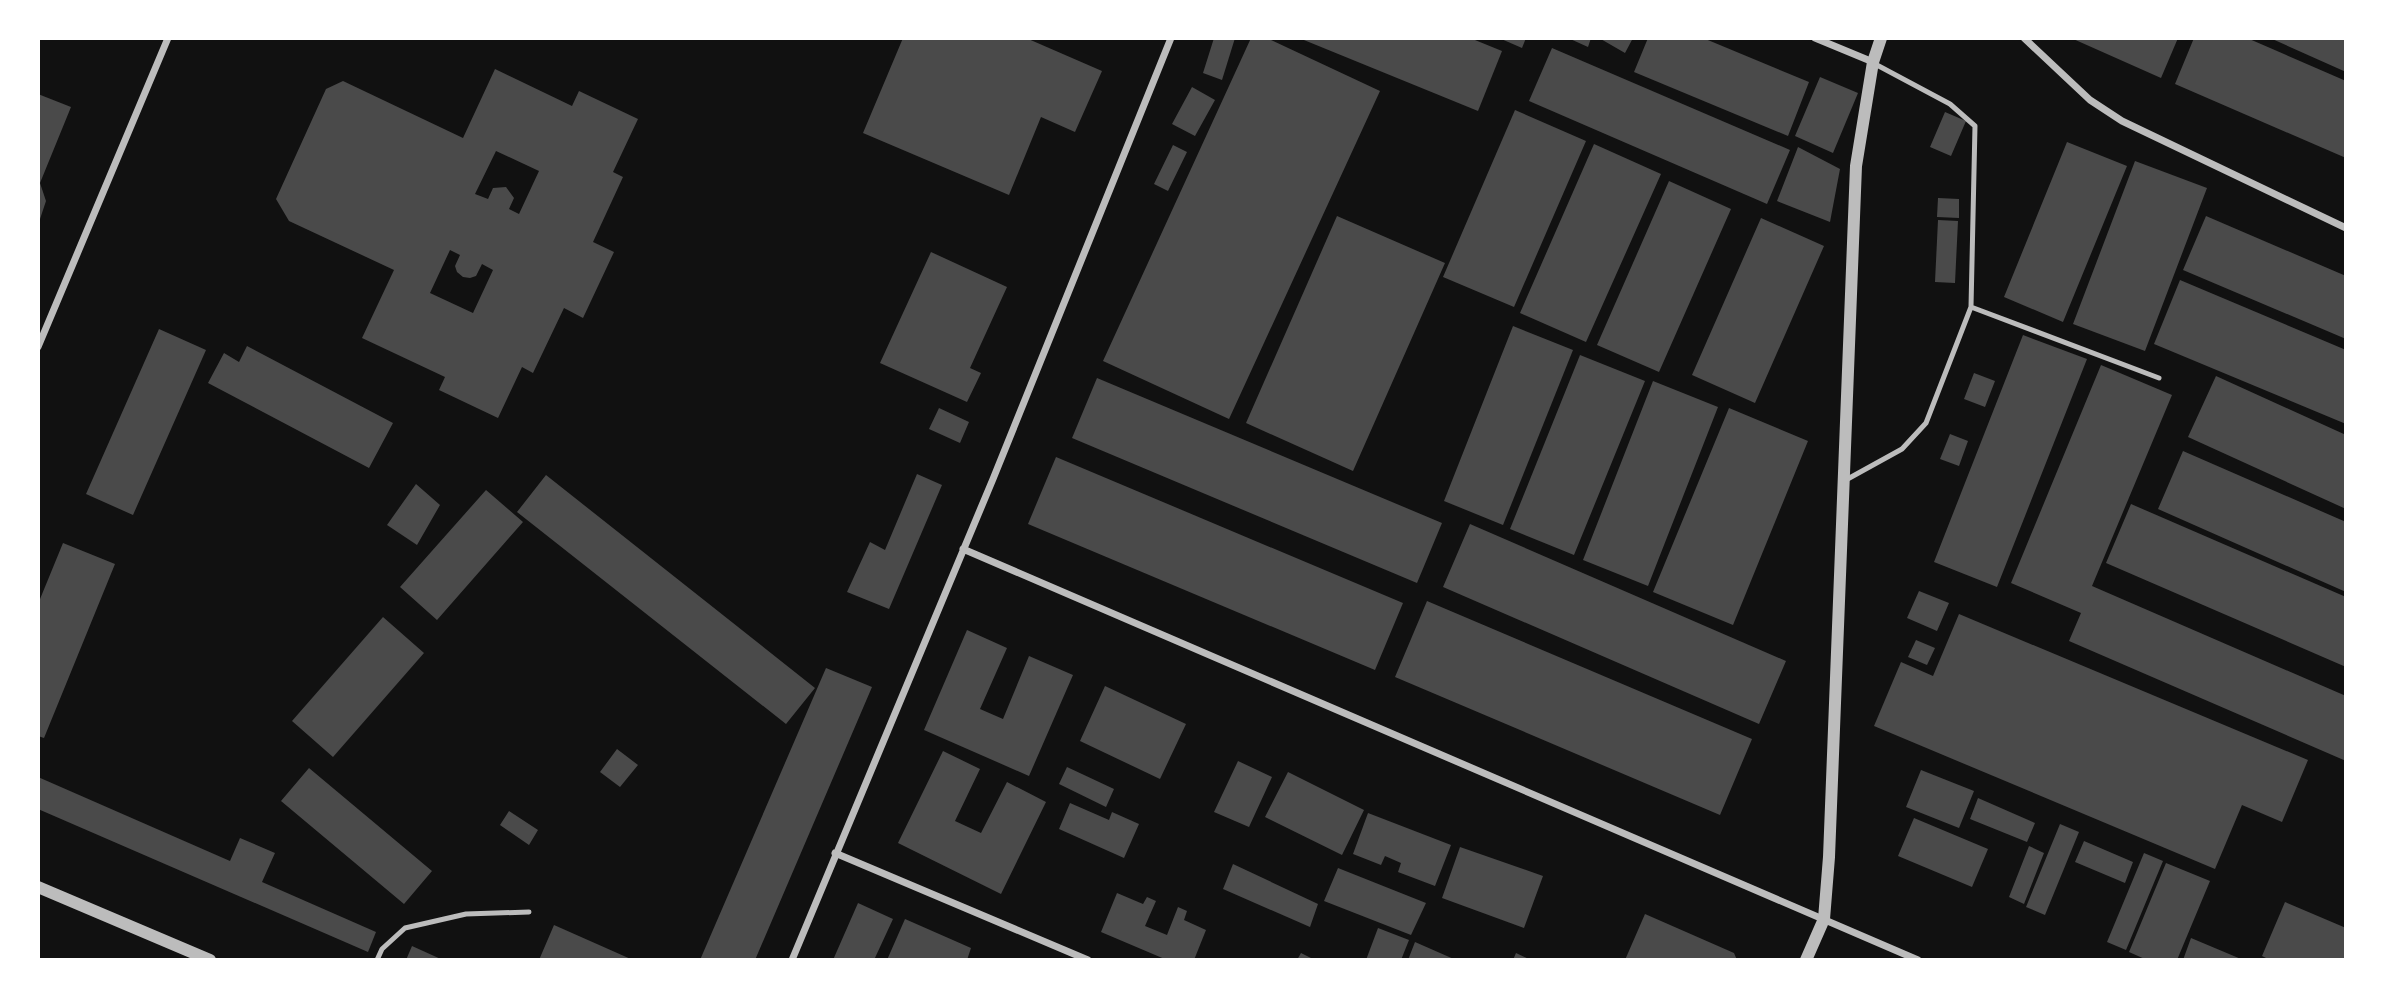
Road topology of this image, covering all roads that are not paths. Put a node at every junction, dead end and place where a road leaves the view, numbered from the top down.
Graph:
1 (167, 38) edge
2 (1171, 38) edge
3 (1815, 38) edge
4 (1881, 38) edge
5 (2024, 38) edge
6 (1872, 62) junction
7 (2346, 228) edge
8 (1971, 307) junction
9 (38, 346) edge
10 (2159, 378) dead end
11 (1844, 481) junction
12 (963, 549) junction
13 (835, 853) junction
14 (38, 887) edge
15 (529, 912) dead end
16 (1824, 919) junction
17 (210, 960) edge
18 (377, 960) edge
19 (792, 960) edge
20 (1088, 960) edge
21 (1807, 960) edge
22 (1918, 960) edge

1 - 9 street
2 - 12 street
3 - 6 street
4 - 6 street
5 - 7 street
6 - 8 lane
6 - 11 street
8 - 10 lane
8 - 11 lane
11 - 16 street
12 - 13 street
12 - 16 street
13 - 19 street
13 - 20 street
14 - 17 street
15 - 18 lane
16 - 21 street
16 - 22 street

